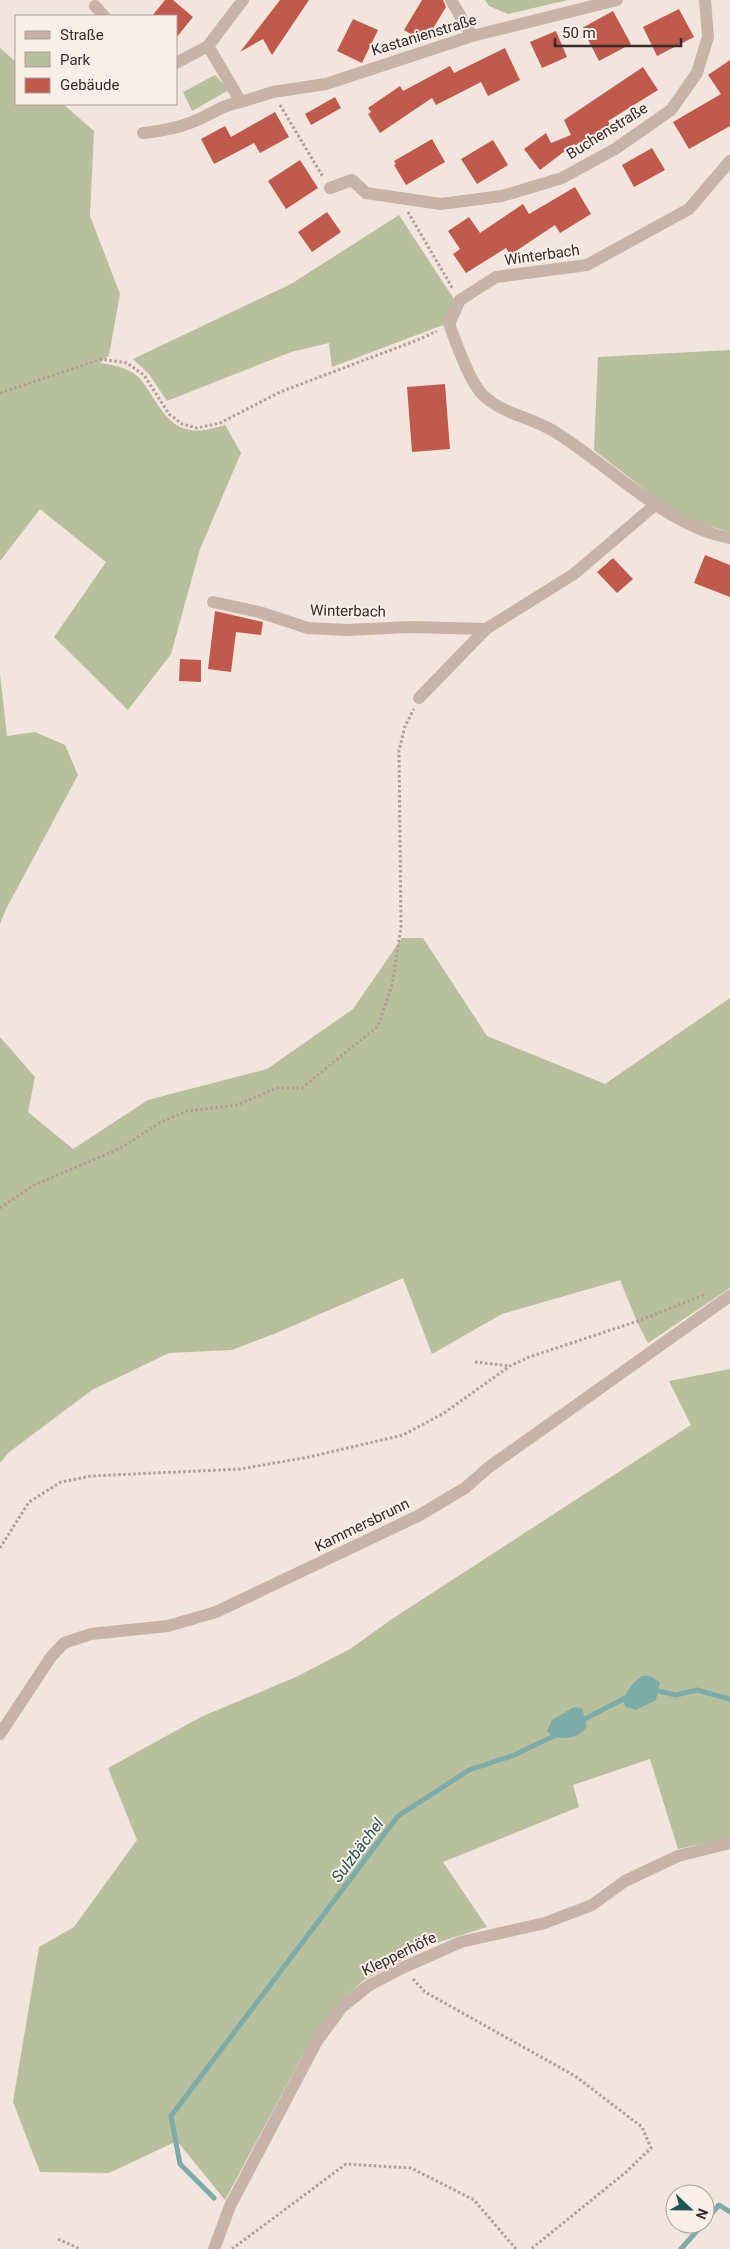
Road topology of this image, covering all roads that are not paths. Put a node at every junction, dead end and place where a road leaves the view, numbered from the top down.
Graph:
1 (243, 0) edge
2 (451, 0) edge
3 (617, 0) edge
4 (705, 0) edge
5 (95, 6) dead end
6 (103, 15) edge
7 (472, 36) junction
8 (208, 46) junction
9 (178, 62) edge
10 (241, 102) junction
11 (143, 133) dead end
12 (730, 161) edge
13 (330, 188) road end
14 (655, 505) junction
15 (730, 538) edge
16 (213, 602) dead end
17 (486, 629) junction
18 (420, 698) road end
19 (730, 1296) edge
20 (0, 1734) edge
21 (730, 1843) edge
22 (214, 2249) edge

1 - 8 street
2 - 7 street
3 - 7 street, Kastanienstraße
4 - 13 street, Buchenstraße
5 - 6 street
7 - 10 street, Kastanienstraße
8 - 9 street
8 - 10 street
10 - 11 street, Kastanienstraße
12 - 14 street, Winterbach
14 - 15 street
14 - 17 street
16 - 17 street, Winterbach
17 - 18 street
19 - 20 street, Kammersbrunn
21 - 22 street, Klepperhöfe

